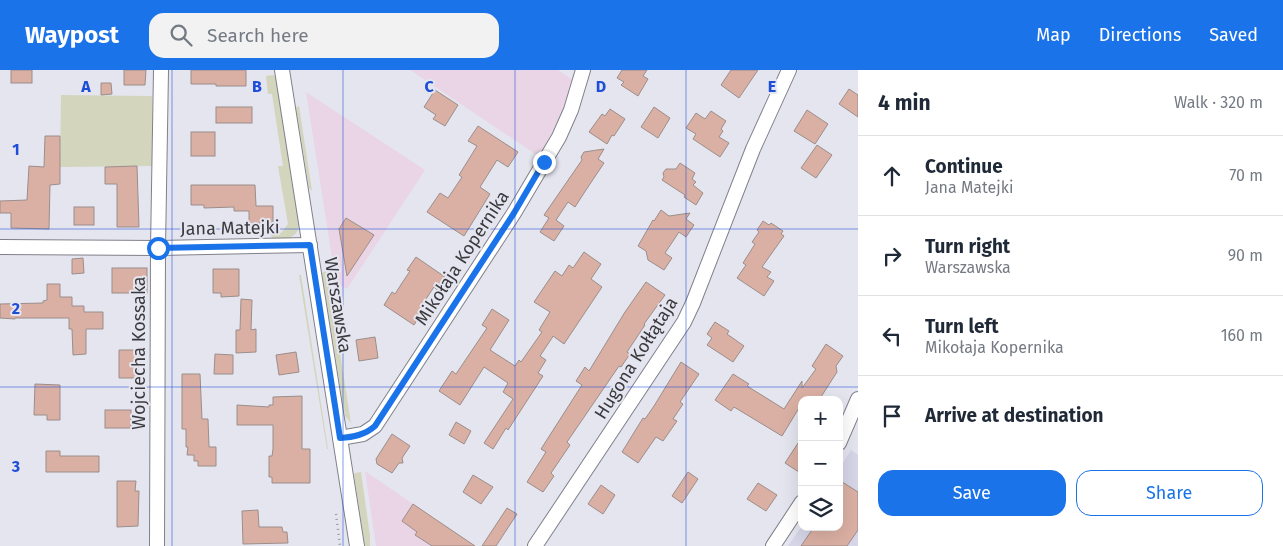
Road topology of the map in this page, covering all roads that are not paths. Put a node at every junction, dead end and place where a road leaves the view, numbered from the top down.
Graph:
1 (161, 70) edge
2 (282, 70) edge
3 (583, 70) edge
4 (789, 70) edge
5 (310, 245) junction
6 (0, 247) edge
7 (158, 248) junction
8 (858, 400) edge
9 (340, 438) junction
10 (840, 441) edge
11 (798, 508) edge
12 (156, 546) edge
13 (357, 546) edge
14 (535, 546) edge
15 (773, 546) edge

1 - 7 street, Wojciecha Kossaka
2 - 5 street, Warszawska
3 - 9 street, Mikołaja Kopernika
4 - 14 street, Hugona Kołłątaja
5 - 7 street, Jana Matejki
5 - 9 street, Warszawska
6 - 7 street, Jana Matejki
7 - 12 street, Wojciecha Kossaka
8 - 10 street
9 - 13 street, Warszawska
11 - 15 street

